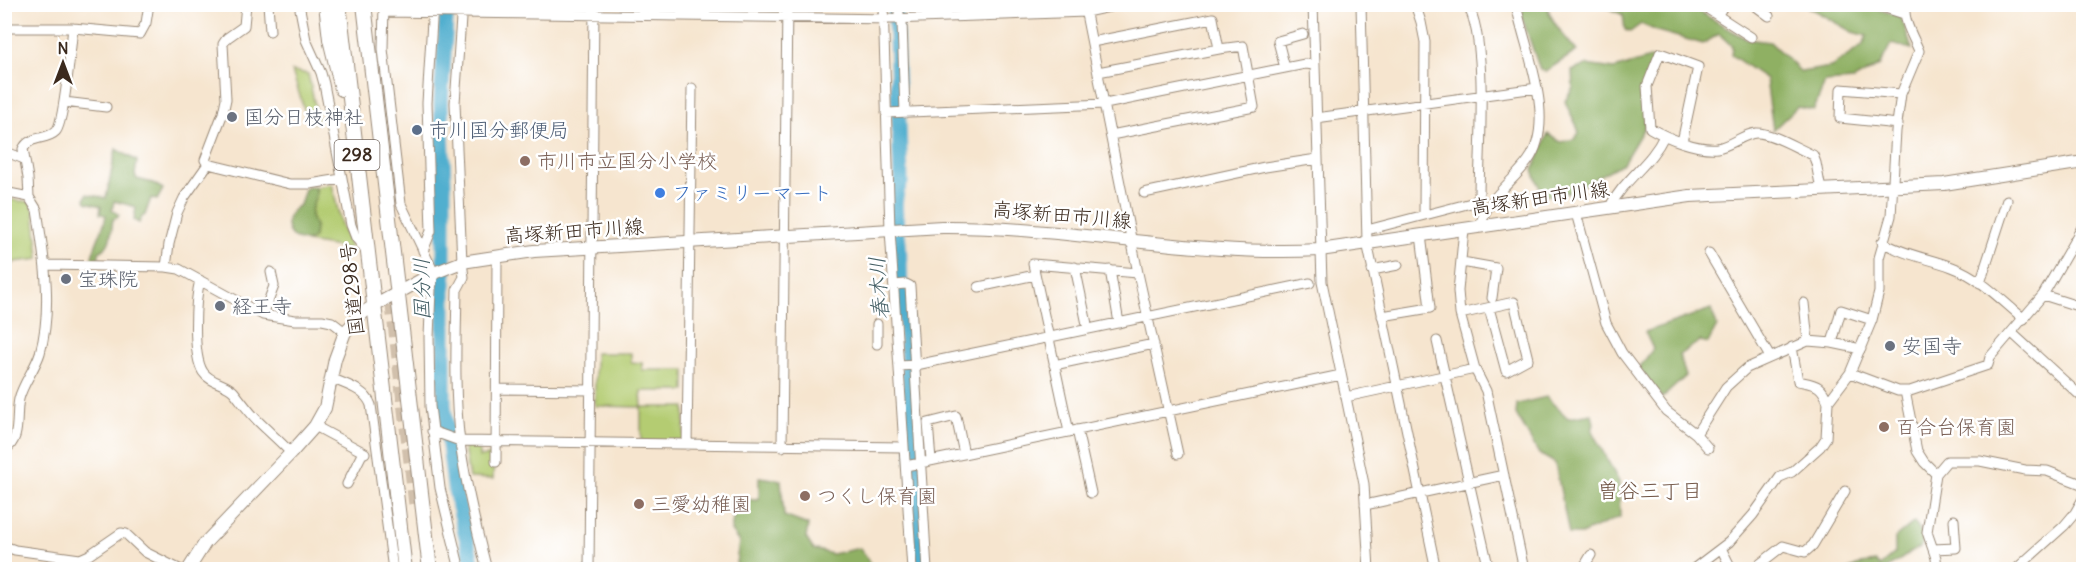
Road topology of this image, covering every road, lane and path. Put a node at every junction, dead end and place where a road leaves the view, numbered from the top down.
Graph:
1 (149, 4) edge
2 (246, 4) edge
3 (268, 4) edge
4 (299, 4) edge
5 (326, 4) edge
6 (339, 4) edge
7 (364, 4) edge
8 (787, 4) edge
9 (882, 4) edge
10 (899, 4) edge
11 (1124, 4) edge
12 (1313, 4) edge
13 (1361, 4) edge
14 (1415, 4) edge
15 (1467, 4) edge
16 (1516, 4) edge
17 (1700, 4) edge
18 (1725, 4) edge
19 (1753, 4) edge
20 (1873, 4) edge
21 (384, 8) edge
22 (1085, 8) edge
23 (434, 9) edge
24 (461, 9) edge
25 (594, 9) edge
26 (640, 9) edge
27 (1905, 9) edge
28 (1718, 14) junction
29 (1769, 16) dead end
30 (787, 17) junction
31 (894, 19) junction
32 (4, 28) edge
33 (73, 28) junction
34 (270, 30) dead end
35 (1303, 34) dead end
36 (1751, 37) dead end
37 (1092, 42) junction
38 (1219, 49) junction
39 (1315, 65) junction
40 (1285, 68) junction
41 (1098, 72) junction
42 (1248, 75) junction
43 (692, 88) dead end
44 (1537, 88) junction
45 (1901, 94) junction
46 (1480, 96) junction
47 (63, 102) junction
48 (1425, 102) junction
49 (1105, 104) junction
50 (106, 107) dead end
51 (1364, 111) junction
52 (897, 113) junction
53 (1316, 118) junction
54 (1898, 124) junction
55 (355, 135) junction
56 (1111, 135) junction
57 (1664, 136) junction
58 (1682, 142) junction
59 (4, 151) edge
60 (24, 159) junction
61 (1317, 159) junction
62 (2084, 162) edge
63 (208, 164) junction
64 (342, 179) junction
65 (1893, 186) junction
66 (1821, 190) junction
67 (4, 192) edge
68 (1144, 193) dead end
69 (29, 197) junction
70 (2007, 200) dead end
71 (1609, 208) junction
72 (1576, 213) junction
73 (1424, 214) junction
74 (2084, 224) edge
75 (1480, 226) junction
76 (895, 229) junction
77 (1464, 229) junction
78 (1421, 235) junction
79 (1367, 236) junction
80 (785, 237) junction
81 (1132, 240) junction
82 (1882, 242) junction
83 (689, 243) junction
84 (593, 248) junction
85 (1320, 250) junction
86 (368, 251) junction
87 (423, 251) junction
88 (1709, 253) dead end
89 (497, 256) junction
90 (1462, 262) junction
91 (457, 264) junction
92 (46, 265) junction
93 (1398, 265) dead end
94 (166, 267) junction
95 (1075, 267) junction
96 (1110, 270) junction
97 (1372, 270) junction
98 (271, 272) dead end
99 (434, 273) junction
100 (1138, 273) junction
101 (1035, 275) junction
102 (200, 280) junction
103 (1310, 283) dead end
104 (1980, 283) junction
105 (899, 284) junction
106 (979, 287) dead end
107 (397, 292) junction
108 (2043, 295) junction
109 (1490, 303) junction
110 (1804, 303) dead end
111 (374, 306) junction
112 (2084, 308) edge
113 (1461, 314) junction
114 (263, 315) junction
115 (1382, 316) junction
116 (1148, 317) junction
117 (2024, 319) junction
118 (1872, 320) junction
119 (1119, 323) junction
120 (877, 324) dead end
121 (1088, 330) junction
122 (345, 332) junction
123 (2012, 333) junction
124 (1048, 338) junction
125 (1437, 340) dead end
126 (1808, 341) junction
127 (1832, 343) junction
128 (877, 344) dead end
129 (1154, 344) junction
130 (1792, 347) junction
131 (1861, 349) junction
132 (1770, 357) junction
133 (901, 366) junction
134 (914, 366) junction
135 (1054, 366) junction
136 (1475, 369) junction
137 (1850, 373) junction
138 (1341, 375) junction
139 (1447, 375) junction
140 (331, 378) junction
141 (1396, 386) junction
142 (497, 389) junction
143 (592, 390) junction
144 (1905, 391) junction
145 (1346, 397) junction
146 (2084, 399) edge
147 (1828, 402) junction
148 (1169, 411) junction
149 (315, 426) junction
150 (1073, 431) junction
151 (434, 432) junction
152 (1696, 434) junction
153 (458, 441) junction
154 (496, 442) junction
155 (592, 444) junction
156 (687, 445) junction
157 (782, 447) junction
158 (904, 447) junction
159 (1708, 448) dead end
160 (4, 450) edge
161 (291, 453) junction
162 (964, 454) junction
163 (1179, 454) dead end
164 (496, 462) dead end
165 (918, 463) junction
166 (1936, 474) junction
167 (1504, 475) junction
168 (1470, 482) junction
169 (347, 484) dead end
170 (2084, 485) edge
171 (1845, 491) dead end
172 (1091, 493) dead end
173 (1419, 493) junction
174 (2084, 497) edge
175 (1365, 505) junction
176 (1954, 520) dead end
177 (4, 546) edge
178 (1721, 548) junction
179 (1933, 549) junction
180 (1591, 555) dead end
181 (80, 559) junction
182 (76, 570) edge
183 (181, 570) edge
184 (188, 570) edge
185 (393, 570) edge
186 (405, 570) edge
187 (430, 570) edge
188 (460, 570) edge
189 (487, 570) edge
190 (589, 570) edge
191 (912, 570) edge
192 (927, 570) edge
193 (1369, 570) edge
194 (1436, 570) edge
195 (1488, 570) edge
196 (1524, 570) edge
197 (1585, 570) edge
198 (1692, 570) edge
199 (1732, 570) edge
200 (1752, 570) edge
201 (1936, 570) edge
202 (2015, 570) edge

1 - 33 street
2 - 63 street
3 - 34 street
4 - 64 street
5 - 55 highway
6 - 55 highway, 国道298号 / 298
7 - 107 highway, 298
8 - 30 street
9 - 31 street
10 - 31 street
11 - 22 street
12 - 39 street
13 - 51 street
14 - 48 street
15 - 46 street
16 - 44 street
17 - 28 street
18 - 28 street
19 - 29 street
20 - 27 street
21 - 23 street
21 - 87 street
22 - 31 street
22 - 37 street
23 - 24 street
23 - 87 street
24 - 25 street
24 - 91 street
25 - 26 street
25 - 84 street
26 - 30 street
27 - 45 street
28 - 36 street
30 - 31 street
30 - 80 street
31 - 52 street
31 - 52 street
32 - 33 street
33 - 47 street
35 - 40 street
37 - 38 street
37 - 41 street
38 - 41 street
38 - 42 street
39 - 40 street
39 - 53 street
40 - 42 street
41 - 49 street
42 - 49 street
42 - 56 street
43 - 83 street
44 - 46 street
44 - 75 street
45 - 54 street
45 - 54 street
46 - 48 street
46 - 73 street
47 - 50 street
47 - 60 street
48 - 51 street
48 - 73 street
49 - 52 street
49 - 56 street
51 - 53 street
51 - 79 street
52 - 76 street
53 - 61 street
54 - 65 street
55 - 86 highway, 国道298号 / 298
56 - 81 street
57 - 58 street
57 - 58 street
57 - 71 street
58 - 66 street
59 - 60 street
60 - 69 street
61 - 68 street
61 - 85 street
62 - 65 main road, 高塚新田市川線
63 - 64 street
63 - 94 street
64 - 86 street
65 - 66 main road, 高塚新田市川線
65 - 82 street
66 - 71 main road, 高塚新田市川線
67 - 69 street
69 - 92 street
70 - 104 street
71 - 72 main road, 高塚新田市川線
72 - 75 main road, 高塚新田市川線
72 - 152 street
73 - 79 street
74 - 108 street
75 - 77 main road, 高塚新田市川線
76 - 80 main road, 高塚新田市川線
76 - 81 main road, 高塚新田市川線
76 - 105 street
77 - 78 main road, 高塚新田市川線
77 - 90 street
78 - 79 main road, 高塚新田市川線
78 - 115 street
79 - 85 main road, 高塚新田市川線
79 - 97 street
80 - 83 main road, 高塚新田市川線
80 - 157 street
81 - 85 main road, 高塚新田市川線
81 - 100 street
82 - 104 street
82 - 118 street
83 - 84 main road, 高塚新田市川線
83 - 156 street
84 - 89 main road, 高塚新田市川線
84 - 143 street
85 - 138 street
86 - 111 highway, 国道298号 / 298
87 - 99 street
88 - 132 street
89 - 91 main road, 高塚新田市川線
89 - 142 street
90 - 109 street
90 - 113 street
91 - 99 main road, 高塚新田市川線
91 - 153 street
92 - 94 street
92 - 160 street
93 - 97 street
94 - 102 street
95 - 96 street
95 - 101 street
95 - 121 street
96 - 100 street
96 - 119 street
97 - 115 street
98 - 114 street
99 - 107 main road, 高塚新田市川線
99 - 151 street
100 - 116 street
101 - 106 street
101 - 124 street
102 - 114 street
102 - 161 street
103 - 116 street
104 - 117 street
105 - 133 street
105 - 134 street
107 - 111 main road, 高塚新田市川線
107 - 187 highway, 298
108 - 112 street
108 - 117 street
109 - 109 street
109 - 113 street
110 - 126 street
111 - 122 main road, 高塚新田市川線
111 - 186 highway, 国道298号 / 298
113 - 136 street
114 - 122 street
115 - 141 street
116 - 119 street
116 - 129 street
117 - 123 street
118 - 127 street
118 - 131 street
119 - 121 street
120 - 128 street
121 - 124 street
122 - 140 main road, 高塚新田市川線
123 - 144 street
123 - 146 street
124 - 134 street
124 - 135 street
125 - 139 street
126 - 127 street
126 - 130 street
127 - 131 street
129 - 135 street
129 - 148 street
130 - 132 street
130 - 147 street
131 - 137 street
132 - 152 street
133 - 134 street
133 - 158 street
134 - 165 street
135 - 150 street
136 - 139 street
136 - 167 street
137 - 144 street
137 - 147 street
138 - 145 street
138 - 148 street
139 - 141 street
139 - 168 street
140 - 149 main road, 高塚新田市川線
140 - 185 street
141 - 145 street
141 - 173 street
142 - 143 street
142 - 154 street
143 - 155 street
144 - 166 street
145 - 175 street
147 - 178 street
148 - 150 street
148 - 163 street
149 - 161 main road, 高塚新田市川線
149 - 169 street
150 - 162 street
150 - 172 street
151 - 153 street
151 - 188 street
152 - 159 street
153 - 154 street
153 - 189 street
154 - 155 street
154 - 164 street
155 - 156 street
155 - 190 street
156 - 157 street
157 - 158 street
158 - 165 street
161 - 184 main road, 高塚新田市川線
162 - 165 street
162 - 165 street
165 - 191 street
165 - 192 street
166 - 170 street
166 - 179 street
167 - 168 street
167 - 196 street
168 - 173 street
168 - 195 street
171 - 200 street
173 - 175 street
173 - 194 street
174 - 202 street
175 - 193 street
176 - 179 street
177 - 181 street
178 - 198 street
178 - 199 street
179 - 201 street
180 - 197 street
181 - 182 street
181 - 183 street

